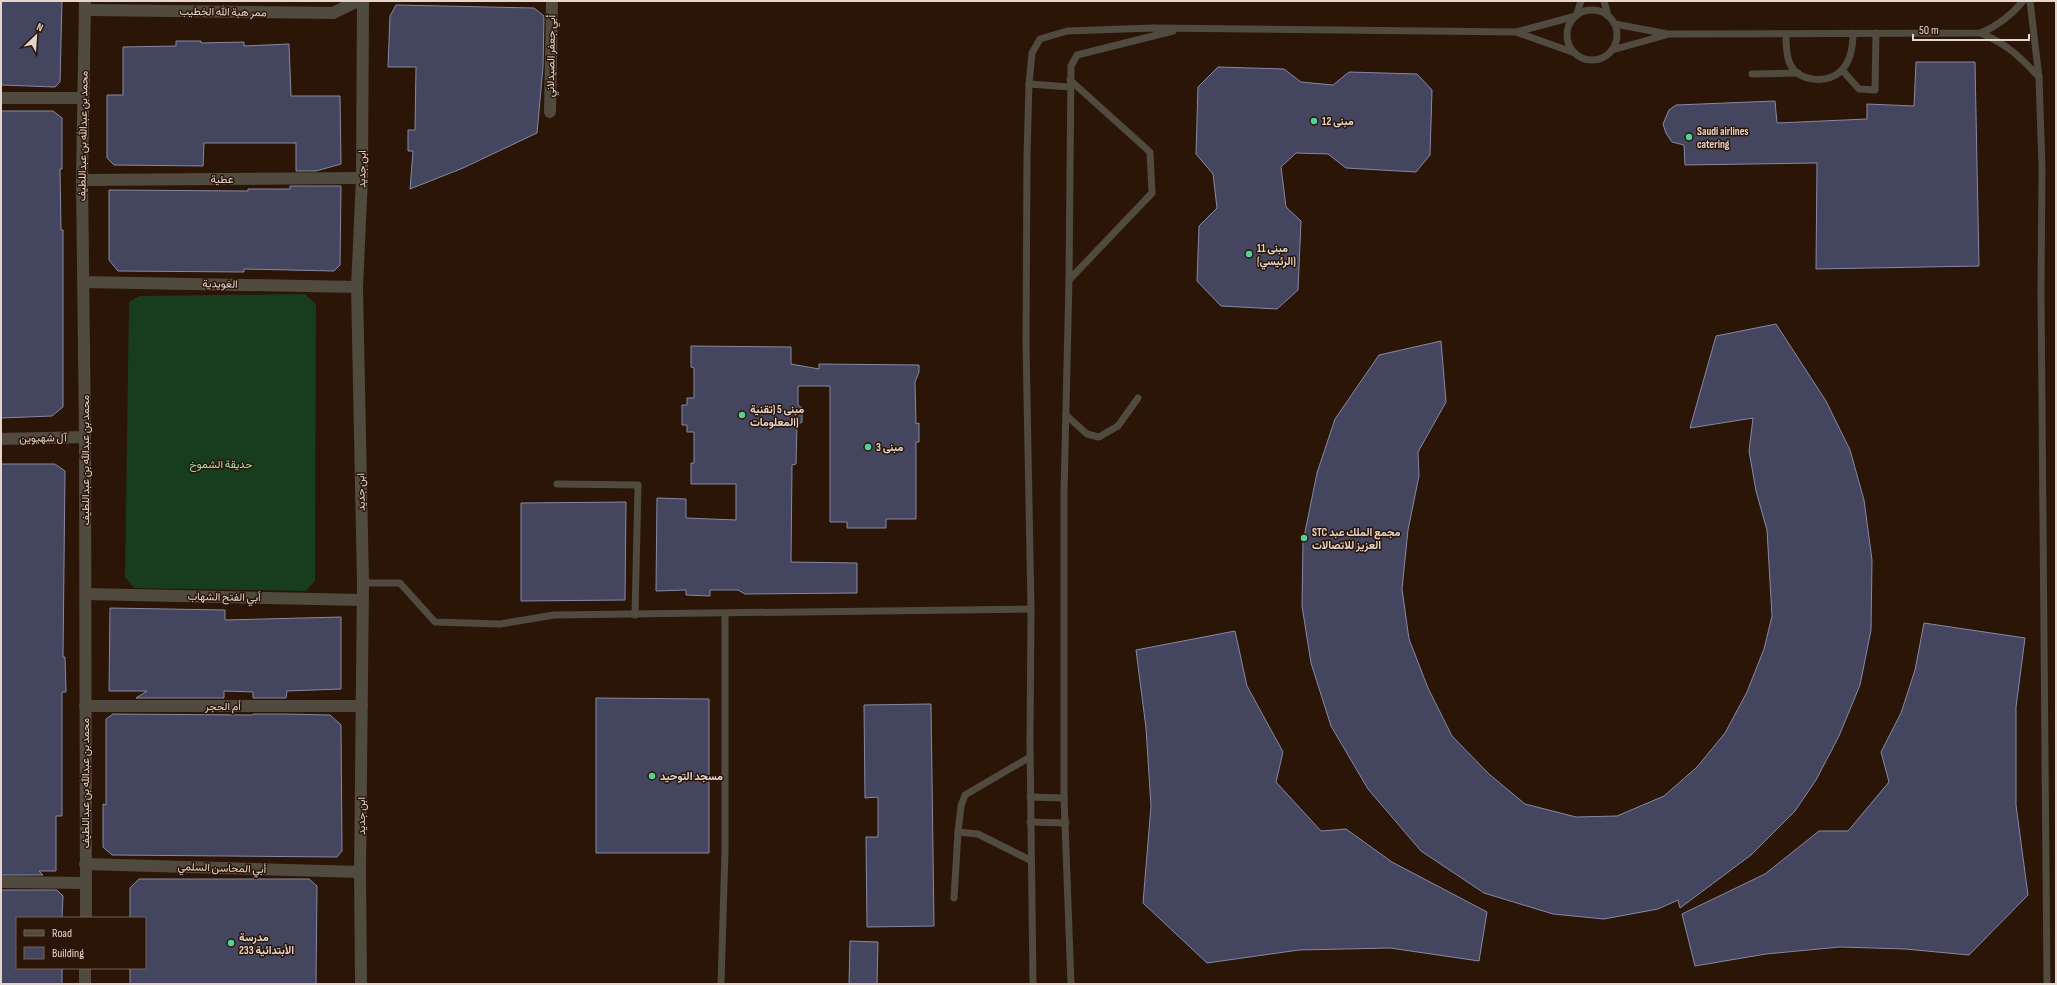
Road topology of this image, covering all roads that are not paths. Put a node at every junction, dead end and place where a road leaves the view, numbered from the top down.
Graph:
1 (358, 1) edge
2 (363, 1) edge
3 (552, 1) edge
4 (1581, 1) edge
5 (1604, 1) edge
6 (2023, 1) edge
7 (2030, 1) edge
8 (86, 5) edge
9 (1576, 16) junction
10 (1608, 16) junction
11 (1615, 24) junction
12 (1184, 29) junction
13 (1516, 32) junction
14 (1853, 33) junction
15 (1876, 33) junction
16 (1982, 33) junction
17 (1668, 34) junction
18 (1786, 34) junction
19 (1612, 50) junction
20 (1575, 53) junction
21 (1842, 70) junction
22 (1798, 73) junction
23 (1752, 74) dead end
24 (2039, 78) junction
25 (1029, 84) junction
26 (1070, 84) junction
27 (1, 98) edge
28 (82, 98) junction
29 (550, 112) dead end
30 (362, 178) junction
31 (82, 180) junction
32 (1069, 280) junction
33 (83, 282) junction
34 (357, 287) junction
35 (1138, 398) dead end
36 (1066, 415) junction
37 (85, 437) junction
38 (1, 439) edge
39 (557, 484) dead end
40 (363, 583) junction
41 (86, 594) junction
42 (362, 600) junction
43 (1031, 609) junction
44 (725, 614) junction
45 (635, 615) junction
46 (85, 706) junction
47 (362, 706) junction
48 (1030, 757) junction
49 (1030, 797) junction
50 (1064, 798) junction
51 (1030, 822) junction
52 (1066, 823) junction
53 (958, 832) junction
54 (1030, 860) junction
55 (85, 864) junction
56 (360, 872) junction
57 (1, 882) edge
58 (86, 883) junction
59 (954, 898) dead end
60 (86, 917) edge
61 (85, 969) edge
62 (85, 984) edge
63 (361, 984) edge
64 (721, 984) edge
65 (1033, 984) edge
66 (1071, 984) edge
67 (2047, 984) edge

1 - 8 street, ممر هبة الله الخطيب
2 - 30 street, ابن جديد
3 - 29 street, أبي جعفر الصيدلاني
4 - 9 lane
5 - 10 lane
6 - 16 lane
7 - 24 lane
8 - 28 street, محمد بن عبدالله بن عبداللطيف
9 - 10 lane
9 - 13 lane
9 - 20 lane
10 - 11 lane
11 - 17 lane
11 - 19 lane
12 - 13 lane
12 - 25 lane
12 - 26 lane
13 - 20 lane
14 - 15 lane
14 - 18 lane
14 - 21 lane
15 - 16 lane
15 - 21 lane
16 - 24 lane
17 - 18 lane
17 - 19 lane
18 - 22 lane
19 - 20 lane
21 - 22 lane
22 - 23 lane
24 - 67 lane
25 - 26 lane
25 - 43 lane
26 - 32 lane
26 - 32 lane
27 - 28 street
28 - 31 street, محمد بن عبدالله بن عبداللطيف
30 - 31 street, عطية
30 - 34 street, ابن جديد
31 - 33 street, محمد بن عبدالله بن عبداللطيف
32 - 36 lane
33 - 34 street, الغويدية
33 - 37 street, محمد بن عبدالله بن عبداللطيف
34 - 40 street, ابن جديد
35 - 36 lane
36 - 50 lane
37 - 38 street, آل شهيوين
37 - 41 street, محمد بن عبدالله بن عبداللطيف
39 - 45 lane
40 - 42 street, ابن جديد
40 - 45 lane
41 - 42 street, أبي الفتح الشهاب
41 - 46 street, محمد بن عبدالله بن عبداللطيف
42 - 47 street, ابن جديد
43 - 44 lane
43 - 48 lane
44 - 45 lane
44 - 64 lane
46 - 47 street, أم الحجر
46 - 55 street, محمد بن عبدالله بن عبداللطيف
47 - 56 street, ابن جديد
48 - 49 lane
48 - 53 lane
49 - 50 lane
49 - 51 lane
50 - 52 lane
51 - 52 lane
51 - 54 lane
52 - 66 lane
53 - 54 lane
53 - 59 lane
54 - 65 lane
55 - 56 street, أبي المحاسن السلمي
55 - 58 street, محمد بن عبدالله بن عبداللطيف
56 - 63 street, ابن جديد
57 - 58 street
58 - 60 street, محمد بن عبدالله بن عبداللطيف
61 - 62 street

